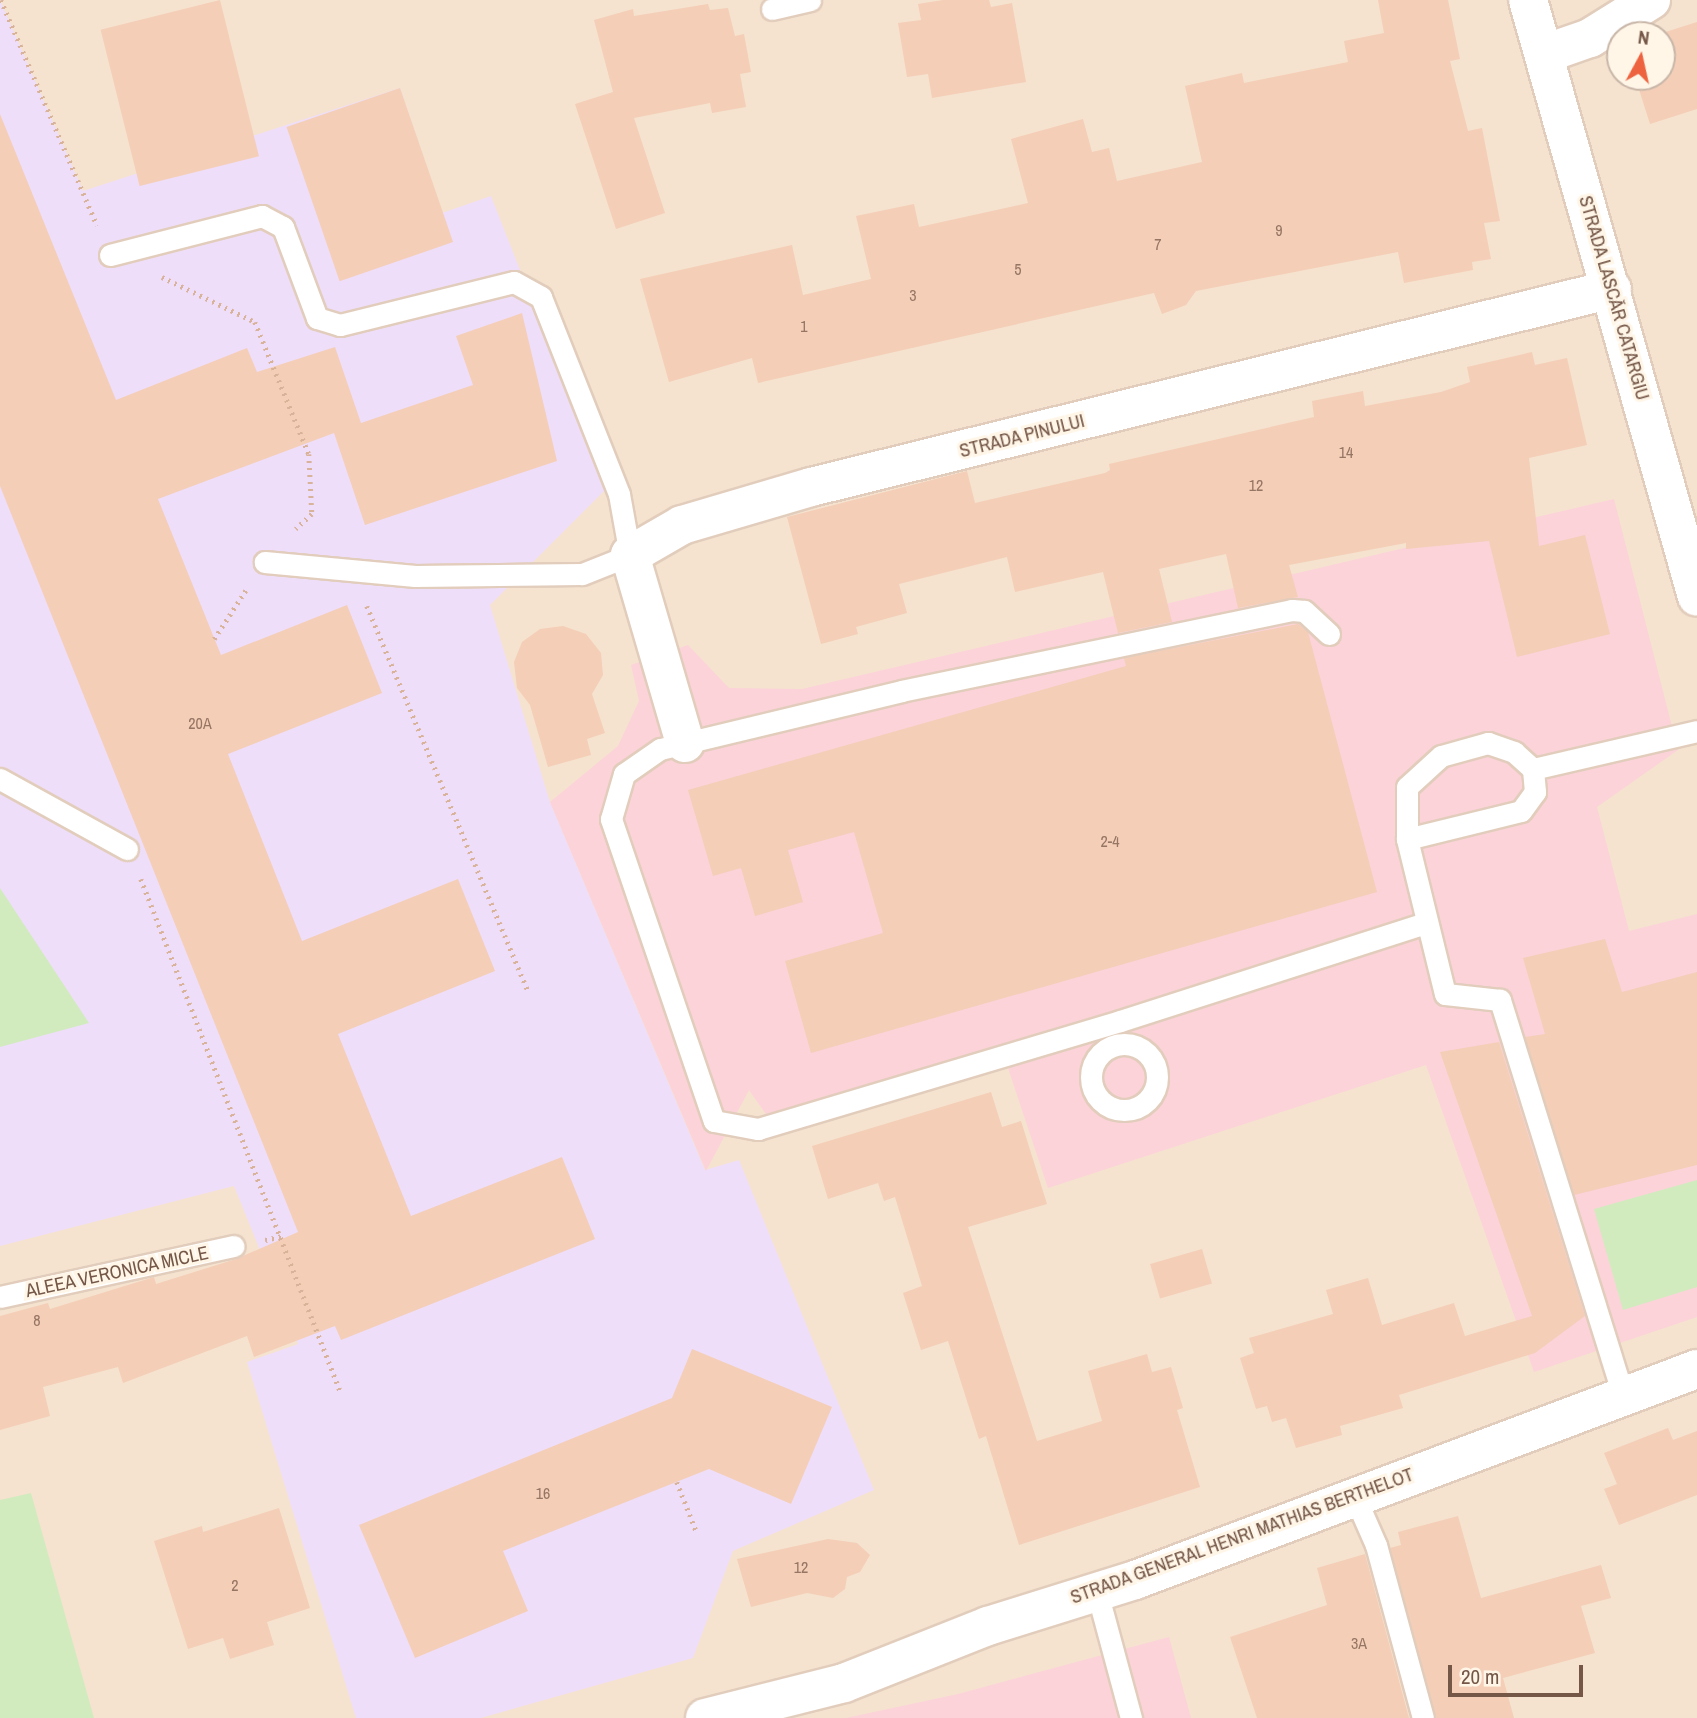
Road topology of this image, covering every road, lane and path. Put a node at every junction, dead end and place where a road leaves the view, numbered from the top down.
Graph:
1 (1, 0) edge
2 (810, 0) edge
3 (1528, 0) edge
4 (1651, 0) edge
5 (772, 9) dead end
6 (1544, 54) junction
7 (110, 255) junction
8 (1612, 289) junction
9 (630, 555) junction
10 (265, 562) junction
11 (351, 570) junction
12 (1697, 597) edge
13 (1329, 634) dead end
14 (214, 639) dead end
15 (1697, 731) edge
16 (685, 743) junction
17 (1533, 769) junction
18 (1, 781) edge
19 (1407, 839) junction
20 (127, 849) dead end
21 (141, 880) dead end
22 (1426, 923) junction
23 (528, 990) dead end
24 (1120, 1021) junction
25 (1124, 1044) dead end
26 (233, 1246) dead end
27 (0, 1297) edge
28 (1697, 1369) edge
29 (341, 1393) dead end
30 (1623, 1395) junction
31 (677, 1482) dead end
32 (1354, 1495) junction
33 (697, 1533) dead end
34 (1097, 1592) junction
35 (705, 1718) edge
36 (1131, 1718) edge
37 (1423, 1718) edge

1 - 7 path
2 - 5 lane
3 - 6 street, STRADA LASCĂR CATARGIU
4 - 6 street
6 - 8 street, STRADA LASCĂR CATARGIU
7 - 9 lane
7 - 10 path
8 - 9 street, STRADA PINULUI
8 - 12 street, STRADA LASCĂR CATARGIU
9 - 11 lane
9 - 16 street
10 - 11 lane
10 - 14 path
11 - 23 path
13 - 16 lane
15 - 17 lane
16 - 24 lane
17 - 19 lane
17 - 19 lane
18 - 20 lane
19 - 22 lane
21 - 29 path
22 - 24 lane
22 - 30 lane
24 - 25 lane
26 - 27 lane, ALEEA VERONICA MICLE
28 - 30 street, STRADA GENERAL HENRI MATHIAS BERTHELOT
30 - 32 street, STRADA GENERAL HENRI MATHIAS BERTHELOT
31 - 33 path
32 - 34 street, STRADA GENERAL HENRI MATHIAS BERTHELOT
32 - 37 lane
34 - 35 street, STRADA GENERAL HENRI MATHIAS BERTHELOT
34 - 36 lane

